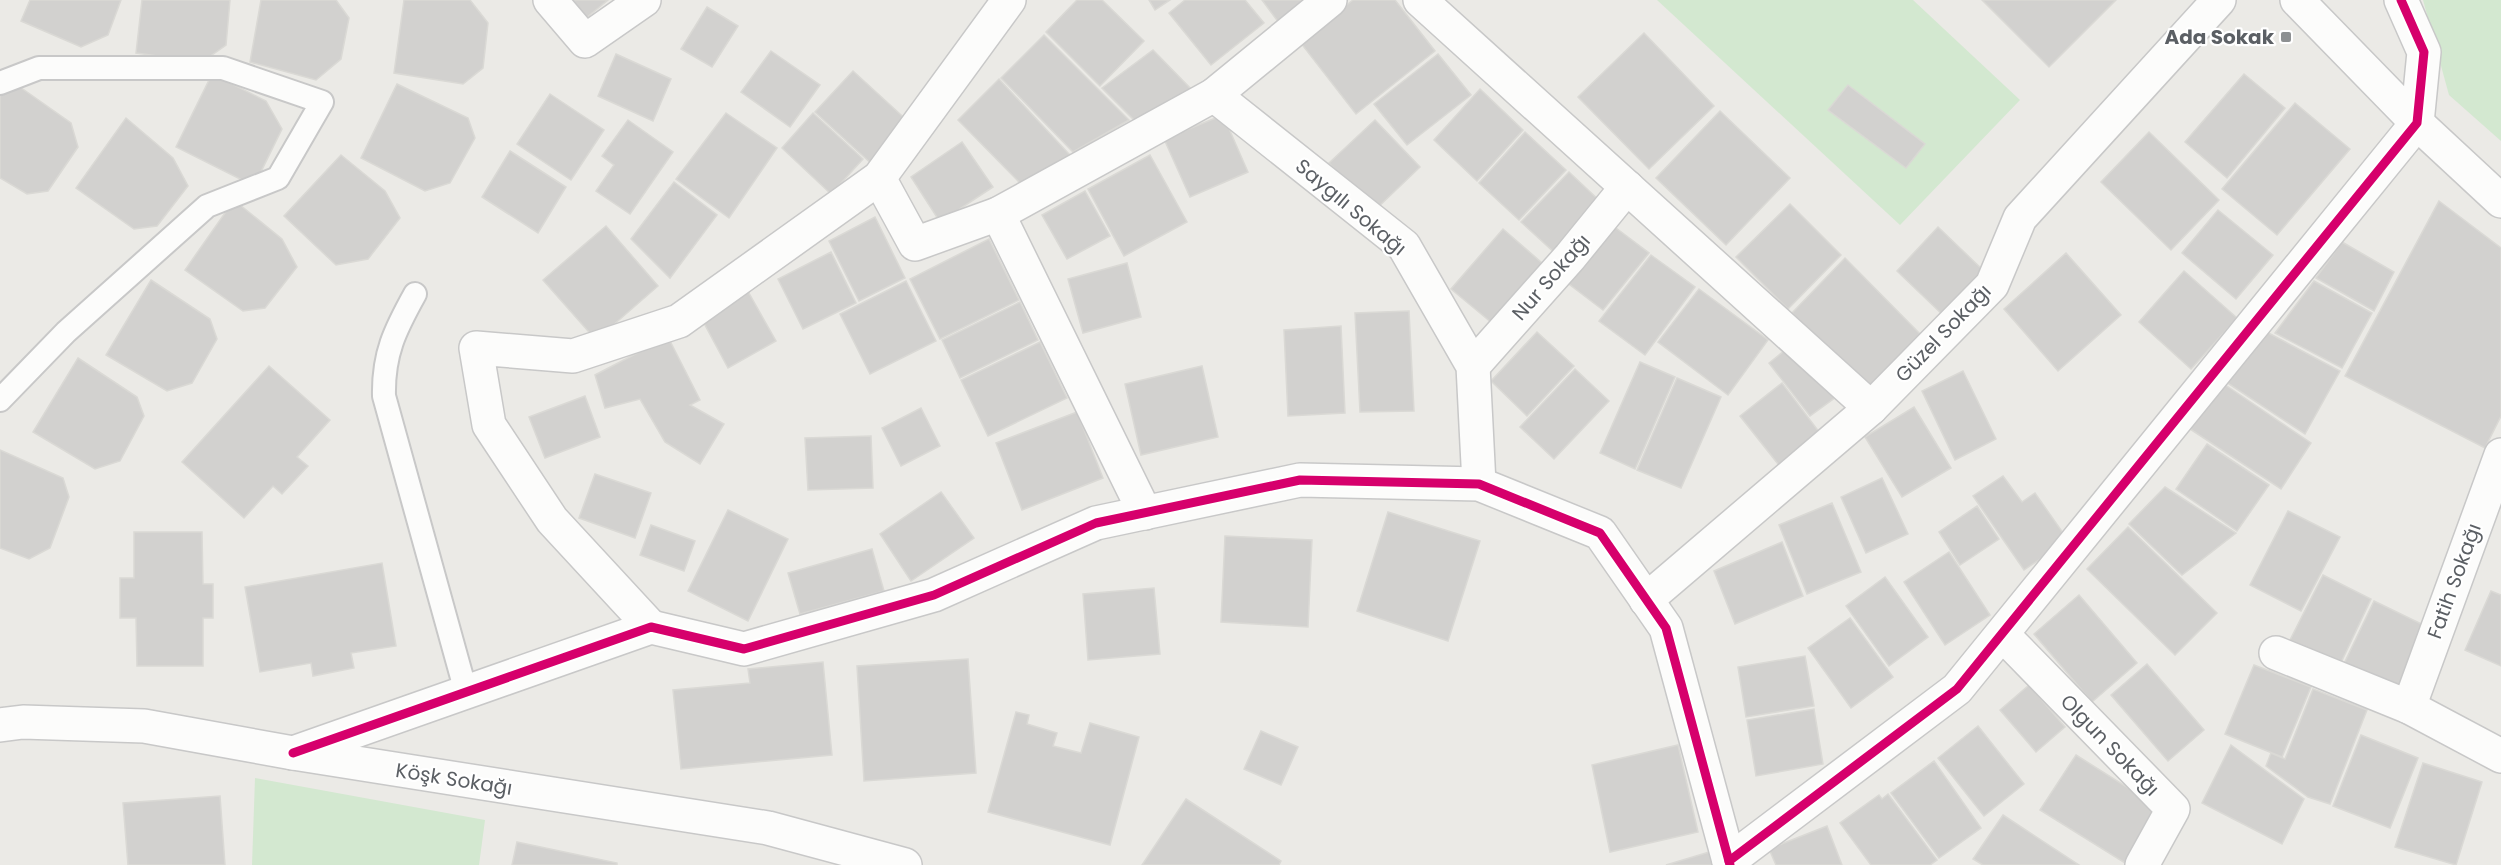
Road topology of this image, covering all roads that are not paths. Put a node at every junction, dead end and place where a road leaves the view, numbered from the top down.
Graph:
1 (549, 0) edge
2 (644, 0) edge
3 (1009, 0) edge
4 (1330, 0) edge
5 (1420, 0) edge
6 (2219, 0) edge
7 (2297, 0) edge
8 (2401, 0) edge
9 (0, 83) edge
10 (1214, 95) junction
11 (2417, 123) junction
12 (879, 178) junction
13 (1627, 187) junction
14 (2501, 201) edge
15 (998, 214) junction
16 (415, 294) dead end
17 (1473, 366) junction
18 (0, 400) edge
19 (1871, 408) junction
20 (2501, 455) edge
21 (1479, 484) junction
22 (1145, 513) junction
23 (1646, 600) junction
24 (651, 627) junction
25 (2003, 635) junction
26 (2276, 653) dead end
27 (466, 692) junction
28 (2409, 707) junction
29 (0, 725) edge
30 (293, 753) junction
31 (2501, 756) edge
32 (1730, 863) edge
33 (905, 865) edge
34 (2142, 865) edge

1 - 2 street
3 - 12 street
4 - 10 street
5 - 13 street
6 - 19 street, Güzel Sokağı
7 - 11 street
8 - 11 street
9 - 18 lane
10 - 15 street
10 - 17 street, Saygılı Sokağı
11 - 14 street
11 - 25 street
12 - 15 street
12 - 24 street
13 - 17 street, Nur Sokağı
13 - 19 street
15 - 22 street
16 - 27 lane
17 - 21 street, Saygılı Sokağı
19 - 23 street, Güzel Sokağı
20 - 28 street, Fatih Sokağı
21 - 22 street
21 - 23 street
22 - 24 street
23 - 32 street
24 - 27 street
25 - 32 street
25 - 34 street, Olgun Sokağı
26 - 28 street
27 - 30 street
28 - 31 street
29 - 30 street, Köşk Sokağı
30 - 33 street, Köşk Sokağı

